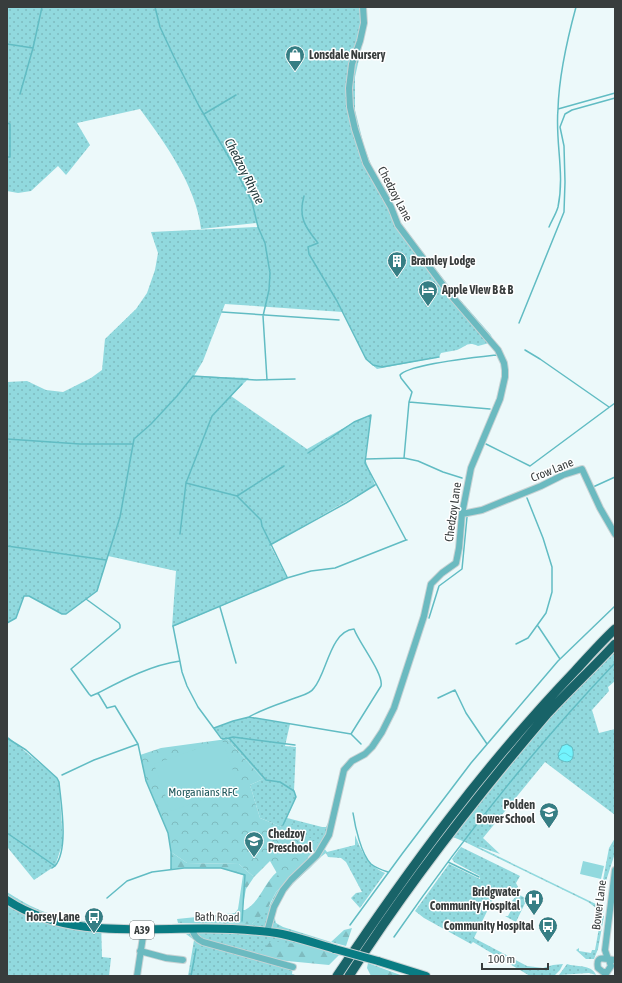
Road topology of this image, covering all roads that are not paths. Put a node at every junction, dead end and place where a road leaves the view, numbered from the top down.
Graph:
1 (363, 7) edge
2 (462, 514) junction
3 (615, 534) edge
4 (615, 629) edge
5 (615, 644) edge
6 (615, 870) edge
7 (7, 900) edge
8 (192, 929) junction
9 (144, 930) junction
10 (267, 932) junction
11 (140, 951) junction
12 (608, 959) edge
13 (182, 960) dead end
14 (293, 967) dead end
15 (609, 970) edge
16 (599, 973) edge
17 (137, 976) edge
18 (338, 976) edge
19 (349, 976) edge
20 (426, 976) edge

1 - 2 street, Chedzoy Lane
2 - 3 street, Crow Lane
2 - 10 street, Chedzoy Lane
4 - 18 highway
5 - 19 highway
6 - 12 street, Bower Lane
7 - 9 main road, Bath Road / A39
8 - 9 main road, Bath Road / A39
8 - 10 main road, Bath Road / A39
8 - 14 street
9 - 11 street
10 - 20 main road, Bath Road / A39, bridge
11 - 13 street
11 - 17 street
12 - 15 street
12 - 16 street, Bower Lane
15 - 16 street

